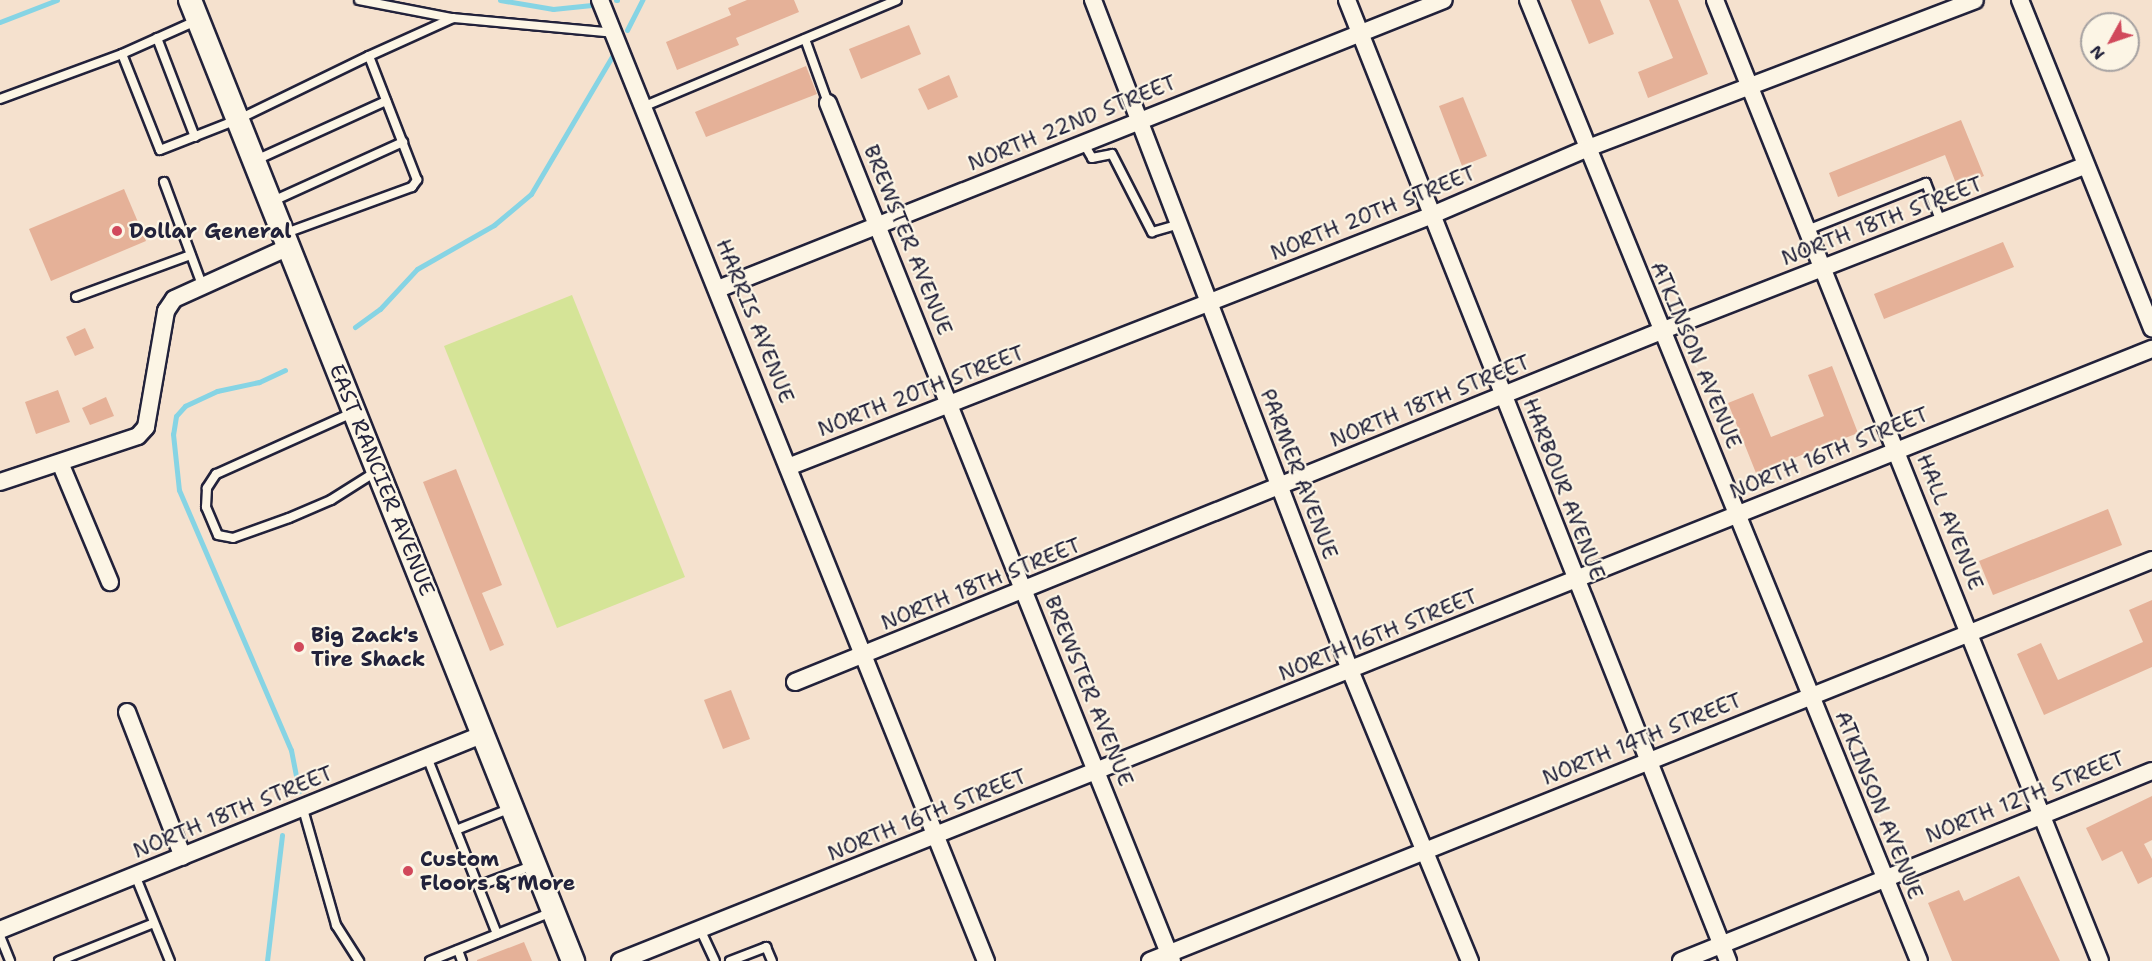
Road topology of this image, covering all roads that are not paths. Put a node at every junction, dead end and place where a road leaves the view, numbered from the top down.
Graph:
1 (359, 0) edge
2 (600, 0) edge
3 (897, 0) edge
4 (1094, 0) edge
5 (1347, 0) edge
6 (1444, 0) edge
7 (1528, 0) edge
8 (1715, 0) edge
9 (1975, 0) edge
10 (2020, 0) edge
11 (194, 10) edge
12 (453, 18) junction
13 (1360, 33) junction
14 (616, 34) junction
15 (157, 38) junction
16 (805, 39) junction
17 (122, 54) junction
18 (369, 56) junction
19 (1749, 86) junction
20 (0, 99) edge
21 (386, 101) junction
22 (828, 103) joint
23 (645, 106) junction
24 (239, 119) junction
25 (1142, 119) junction
26 (195, 136) junction
27 (403, 142) junction
28 (1084, 144) junction
29 (1588, 148) junction
30 (256, 160) junction
31 (2085, 166) junction
32 (164, 182) dead end
33 (272, 201) junction
34 (1431, 216) junction
35 (1941, 222) junction
36 (1180, 224) junction
37 (879, 225) junction
38 (1807, 230) junction
39 (288, 240) junction
40 (191, 255) junction
41 (1822, 269) junction
42 (202, 285) junction
43 (718, 289) junction
44 (76, 297) dead end
45 (1209, 303) junction
46 (2152, 329) edge
47 (1661, 331) junction
48 (2152, 349) edge
49 (1503, 395) junction
50 (950, 405) junction
51 (355, 411) junction
52 (1896, 449) junction
53 (61, 465) junction
54 (788, 467) junction
55 (378, 471) junction
56 (0, 482) edge
57 (1280, 487) junction
58 (1738, 515) junction
59 (2152, 560) edge
60 (1576, 581) junction
61 (110, 582) dead end
62 (1025, 591) junction
63 (1970, 631) junction
64 (865, 654) junction
65 (1350, 670) junction
66 (795, 682) dead end
67 (1809, 695) junction
68 (127, 712) dead end
69 (484, 734) junction
70 (427, 757) junction
71 (1648, 762) junction
72 (1096, 771) junction
73 (2152, 771) edge
74 (513, 807) junction
75 (303, 809) junction
76 (2043, 814) junction
77 (456, 831) junction
78 (937, 836) junction
79 (1425, 852) junction
80 (183, 857) junction
81 (535, 864) junction
82 (135, 875) junction
83 (1885, 876) junction
84 (478, 886) junction
85 (554, 911) junction
86 (154, 923) junction
87 (700, 929) junction
88 (0, 930) edge
89 (497, 934) junction
90 (0, 936) edge
91 (1721, 945) junction
92 (458, 950) junction
93 (1171, 957) edge
94 (10, 961) edge
95 (59, 961) edge
96 (170, 961) edge
97 (359, 961) edge
98 (430, 961) edge
99 (462, 961) edge
100 (573, 961) edge
101 (620, 961) edge
102 (715, 961) edge
103 (730, 961) edge
104 (772, 961) edge
105 (986, 961) edge
106 (1150, 961) edge
107 (1470, 961) edge
108 (1681, 961) edge
109 (1728, 961) edge
110 (1919, 961) edge
111 (2100, 961) edge

1 - 12 lane
2 - 14 street, HARRIS AVENUE
3 - 16 lane
4 - 25 street, PARMER AVENUE
5 - 13 street, HARBOUR AVENUE
6 - 13 street, NORTH 22ND STREET
7 - 29 street, ATKINSON AVENUE
8 - 19 street, HALL AVENUE
9 - 19 street, NORTH 20TH STREET
10 - 31 street
11 - 15 lane
11 - 24 main road, EAST RANCIER AVENUE
12 - 14 lane
12 - 18 lane
13 - 25 street, NORTH 22ND STREET
13 - 34 street, HARBOUR AVENUE
14 - 23 street, HARRIS AVENUE
15 - 17 lane
15 - 26 lane
16 - 22 lane
16 - 23 lane
17 - 20 lane
17 - 26 lane
18 - 21 lane
18 - 24 lane
19 - 29 street, NORTH 20TH STREET
19 - 38 street, HALL AVENUE
21 - 27 lane
21 - 30 lane
22 - 37 street, BREWSTER AVENUE
23 - 43 street, HARRIS AVENUE
24 - 26 lane
24 - 30 main road, EAST RANCIER AVENUE
25 - 28 street, NORTH 22ND STREET
25 - 36 street, PARMER AVENUE
27 - 33 lane
27 - 39 lane
28 - 36 lane
28 - 37 street, NORTH 22ND STREET
29 - 34 street, NORTH 20TH STREET
29 - 47 street, ATKINSON AVENUE
30 - 33 main road, EAST RANCIER AVENUE
31 - 35 street, NORTH 18TH STREET
31 - 46 street
32 - 40 lane
33 - 39 main road, EAST RANCIER AVENUE
34 - 45 street, NORTH 20TH STREET
34 - 49 street, HARBOUR AVENUE
35 - 38 lane
35 - 41 street, NORTH 18TH STREET
36 - 45 street, PARMER AVENUE
37 - 43 street, NORTH 22ND STREET
37 - 50 street, BREWSTER AVENUE
38 - 41 street, HALL AVENUE
39 - 42 street
39 - 51 main road, EAST RANCIER AVENUE
40 - 42 lane
40 - 44 lane
41 - 47 street, NORTH 18TH STREET
41 - 52 street, HALL AVENUE
42 - 53 street
43 - 54 street, HARRIS AVENUE
45 - 50 street, NORTH 20TH STREET
45 - 57 street, PARMER AVENUE
47 - 49 street, NORTH 18TH STREET
47 - 58 street, ATKINSON AVENUE
48 - 52 street, NORTH 16TH STREET
49 - 57 street, NORTH 18TH STREET
49 - 60 street, HARBOUR AVENUE
50 - 54 street, NORTH 20TH STREET
50 - 62 street, BREWSTER AVENUE
51 - 55 main road, EAST RANCIER AVENUE
51 - 55 lane
52 - 58 street, NORTH 16TH STREET
52 - 63 street, HALL AVENUE
53 - 56 street
53 - 61 street
54 - 64 street, HARRIS AVENUE
55 - 69 main road, EAST RANCIER AVENUE
57 - 62 street, NORTH 18TH STREET
57 - 65 street, PARMER AVENUE
58 - 60 street, NORTH 16TH STREET
58 - 67 street, ATKINSON AVENUE
59 - 63 street, NORTH 14TH STREET
60 - 65 street, NORTH 16TH STREET
60 - 71 street, HARBOUR AVENUE
62 - 64 street, NORTH 18TH STREET
62 - 72 street, BREWSTER AVENUE
63 - 67 street, NORTH 14TH STREET
63 - 76 street, HALL AVENUE
64 - 66 street, NORTH 18TH STREET
64 - 78 street, HARRIS AVENUE
65 - 72 street, NORTH 16TH STREET
65 - 79 street, PARMER AVENUE
67 - 71 street, NORTH 14TH STREET
67 - 83 street, ATKINSON AVENUE
68 - 80 street
69 - 70 street, NORTH 18TH STREET
69 - 74 main road, EAST RANCIER AVENUE
70 - 75 street, NORTH 18TH STREET
70 - 77 lane
71 - 79 street, NORTH 14TH STREET
71 - 91 street, HARBOUR AVENUE
72 - 78 street, NORTH 16TH STREET
72 - 93 street, BREWSTER AVENUE
73 - 76 street, NORTH 12TH STREET
74 - 77 lane
74 - 81 main road, EAST RANCIER AVENUE
75 - 80 street, NORTH 18TH STREET
75 - 97 lane
76 - 83 street, NORTH 12TH STREET
76 - 111 street, HALL AVENUE
77 - 84 lane
78 - 87 street, NORTH 16TH STREET
78 - 105 street, HARRIS AVENUE
79 - 93 street, NORTH 14TH STREET
79 - 107 street, PARMER AVENUE
80 - 82 street, NORTH 18TH STREET
81 - 84 lane
81 - 85 main road, EAST RANCIER AVENUE
82 - 86 lane
82 - 88 street, NORTH 18TH STREET
83 - 91 street, NORTH 12TH STREET
83 - 110 street, ATKINSON AVENUE
84 - 89 lane
85 - 89 lane
85 - 100 main road, EAST RANCIER AVENUE
86 - 95 lane
86 - 96 lane
87 - 101 street, NORTH 16TH STREET
87 - 102 lane
89 - 92 lane
90 - 94 lane
91 - 108 street, NORTH 12TH STREET
91 - 109 street, HARBOUR AVENUE
92 - 98 lane
92 - 99 lane
93 - 106 street, NORTH 14TH STREET
103 - 104 lane

